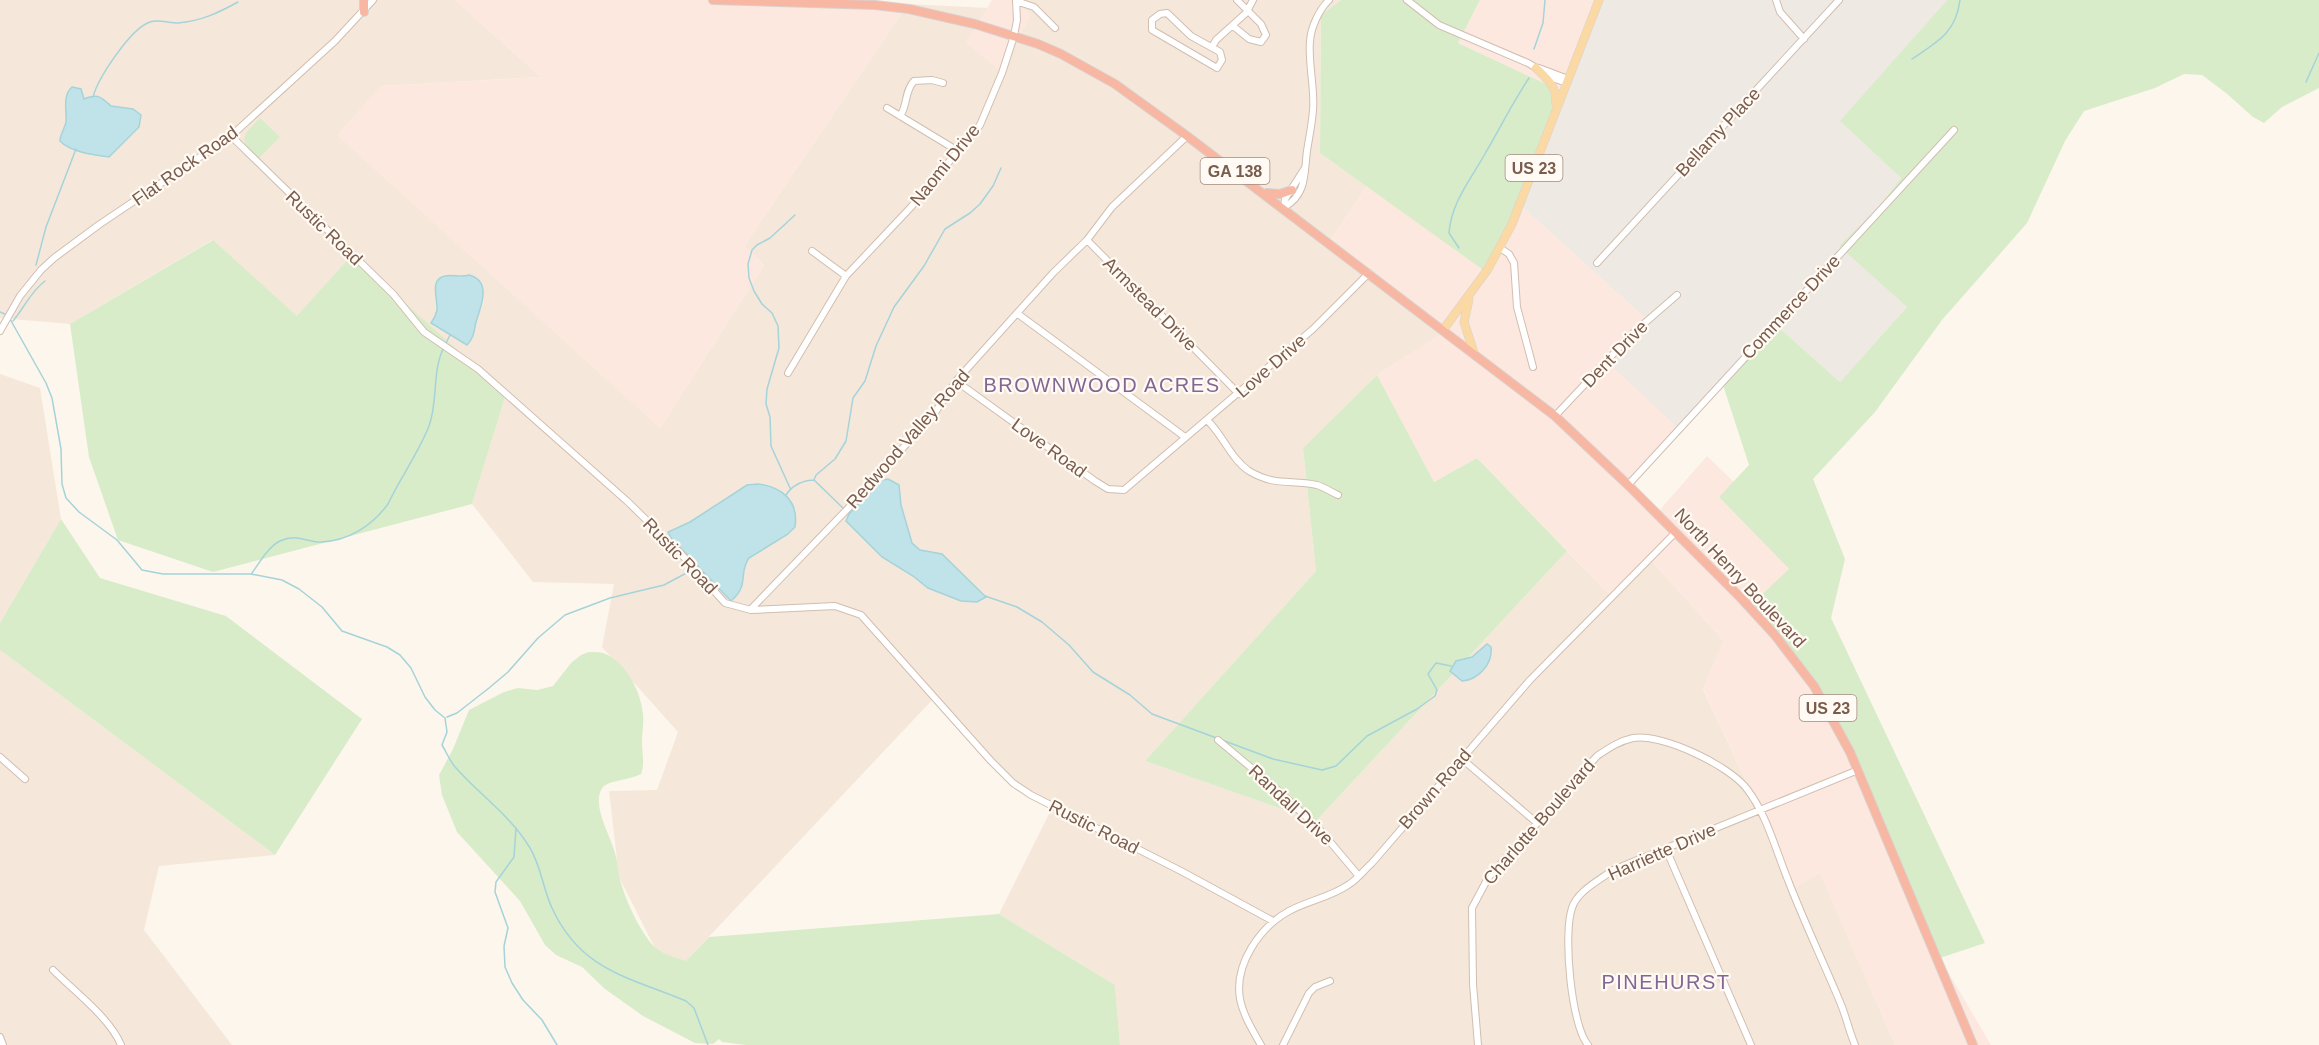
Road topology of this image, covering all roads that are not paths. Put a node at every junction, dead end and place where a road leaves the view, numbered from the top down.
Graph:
1 (364, 0) edge
2 (373, 0) edge
3 (713, 0) edge
4 (1016, 0) edge
5 (1237, 0) edge
6 (1253, 0) edge
7 (1329, 0) edge
8 (1407, 0) edge
9 (1599, 0) edge
10 (1776, 0) edge
11 (1839, 0) edge
12 (1248, 9) junction
13 (364, 12) junction
14 (1233, 26) junction
15 (1056, 28) dead end
16 (1014, 36) junction
17 (1804, 39) junction
18 (1212, 47) junction
19 (1536, 68) junction
20 (1567, 81) junction
21 (943, 83) dead end
22 (887, 108) dead end
23 (1556, 109) junction
24 (900, 116) junction
25 (1954, 130) dead end
26 (231, 136) junction
27 (1187, 136) junction
28 (958, 151) junction
29 (1306, 168) junction
30 (1292, 190) junction
31 (1262, 192) junction
32 (1284, 207) junction
33 (1087, 240) junction
34 (1500, 248) junction
35 (812, 251) dead end
36 (1597, 262) dead end
37 (1368, 274) junction
38 (846, 276) junction
39 (1471, 294) junction
40 (1677, 295) dead end
41 (1018, 314) junction
42 (1443, 330) junction
43 (0, 331) edge
44 (1474, 353) junction
45 (1533, 367) dead end
46 (788, 373) dead end
47 (957, 381) junction
48 (1239, 394) junction
49 (1556, 416) junction
50 (1207, 420) junction
51 (1185, 437) junction
52 (1628, 485) junction
53 (1113, 490) joint
54 (1338, 495) dead end
55 (1675, 533) junction
56 (751, 610) junction
57 (1218, 741) dead end
58 (0, 757) edge
59 (1462, 759) junction
60 (1858, 770) junction
61 (25, 779) dead end
62 (1760, 810) junction
63 (1537, 823) junction
64 (1666, 849) junction
65 (1358, 875) junction
66 (1273, 921) junction
67 (54, 970) dead end
68 (1330, 981) dead end
69 (0, 1037) edge
70 (3, 1045) edge
71 (121, 1045) edge
72 (1260, 1045) edge
73 (1283, 1045) edge
74 (1478, 1045) edge
75 (1588, 1045) edge
76 (1750, 1045) edge
77 (1855, 1045) edge
78 (1973, 1045) edge

1 - 13 highway
2 - 13 street, Flat Rock Road
3 - 16 highway, GA 138
4 - 15 street
4 - 16 street, Naomi Drive
5 - 12 street
6 - 12 street
7 - 29 street
8 - 19 street
9 - 20 main road, US 23
10 - 17 street
11 - 17 street, Bellamy Place
12 - 14 street
12 - 14 street
13 - 26 street, Flat Rock Road
14 - 18 street
16 - 27 highway, GA 138
16 - 28 street, Naomi Drive
17 - 36 street, Bellamy Place
18 - 18 street
19 - 20 street
19 - 23 main road
20 - 23 main road, US 23
21 - 24 street
22 - 24 street
23 - 34 main road, US 23
24 - 28 street
25 - 52 street, Commerce Drive
26 - 43 street, Flat Rock Road
26 - 56 street, Rustic Road
27 - 31 highway, GA 138
27 - 33 street, Redwood Valley Road
28 - 38 street, Naomi Drive
29 - 30 street
29 - 32 street
30 - 31 highway
30 - 32 street
31 - 32 highway, GA 138
32 - 37 highway, GA 138
33 - 41 street, Redwood Valley Road
33 - 48 street, Armstead Drive
34 - 39 main road, US 23
34 - 45 street
35 - 38 street
37 - 42 highway, GA 138
37 - 48 street, Love Drive
38 - 46 street, Naomi Drive
39 - 42 main road, US 23
39 - 44 main road, US 23
40 - 49 street, Dent Drive
41 - 47 street, Redwood Valley Road
41 - 51 street
42 - 44 highway, North Henry Boulevard / US 23
44 - 49 highway, North Henry Boulevard / US 23
47 - 53 street, Love Road
47 - 56 street, Redwood Valley Road
48 - 50 street, Love Drive
49 - 52 highway, North Henry Boulevard / US 23
50 - 51 street, Love Drive
50 - 54 street
51 - 53 street, Love Drive
52 - 55 highway, North Henry Boulevard / US 23
55 - 59 street, Brown Road
55 - 60 highway, North Henry Boulevard / US 23
56 - 66 street, Rustic Road
57 - 65 street, Randall Drive
58 - 61 street
59 - 63 street
59 - 65 street, Brown Road
60 - 62 street, Harriette Drive
60 - 78 highway, North Henry Boulevard / US 23
62 - 63 street, Charlotte Boulevard
62 - 64 street, Harriette Drive
62 - 77 street, Charlotte Boulevard
63 - 74 street, Charlotte Boulevard
64 - 75 street, Harriette Drive
64 - 76 street
65 - 66 street, Brown Road
66 - 72 street, Brown Road
67 - 71 street
68 - 73 street
69 - 70 street

